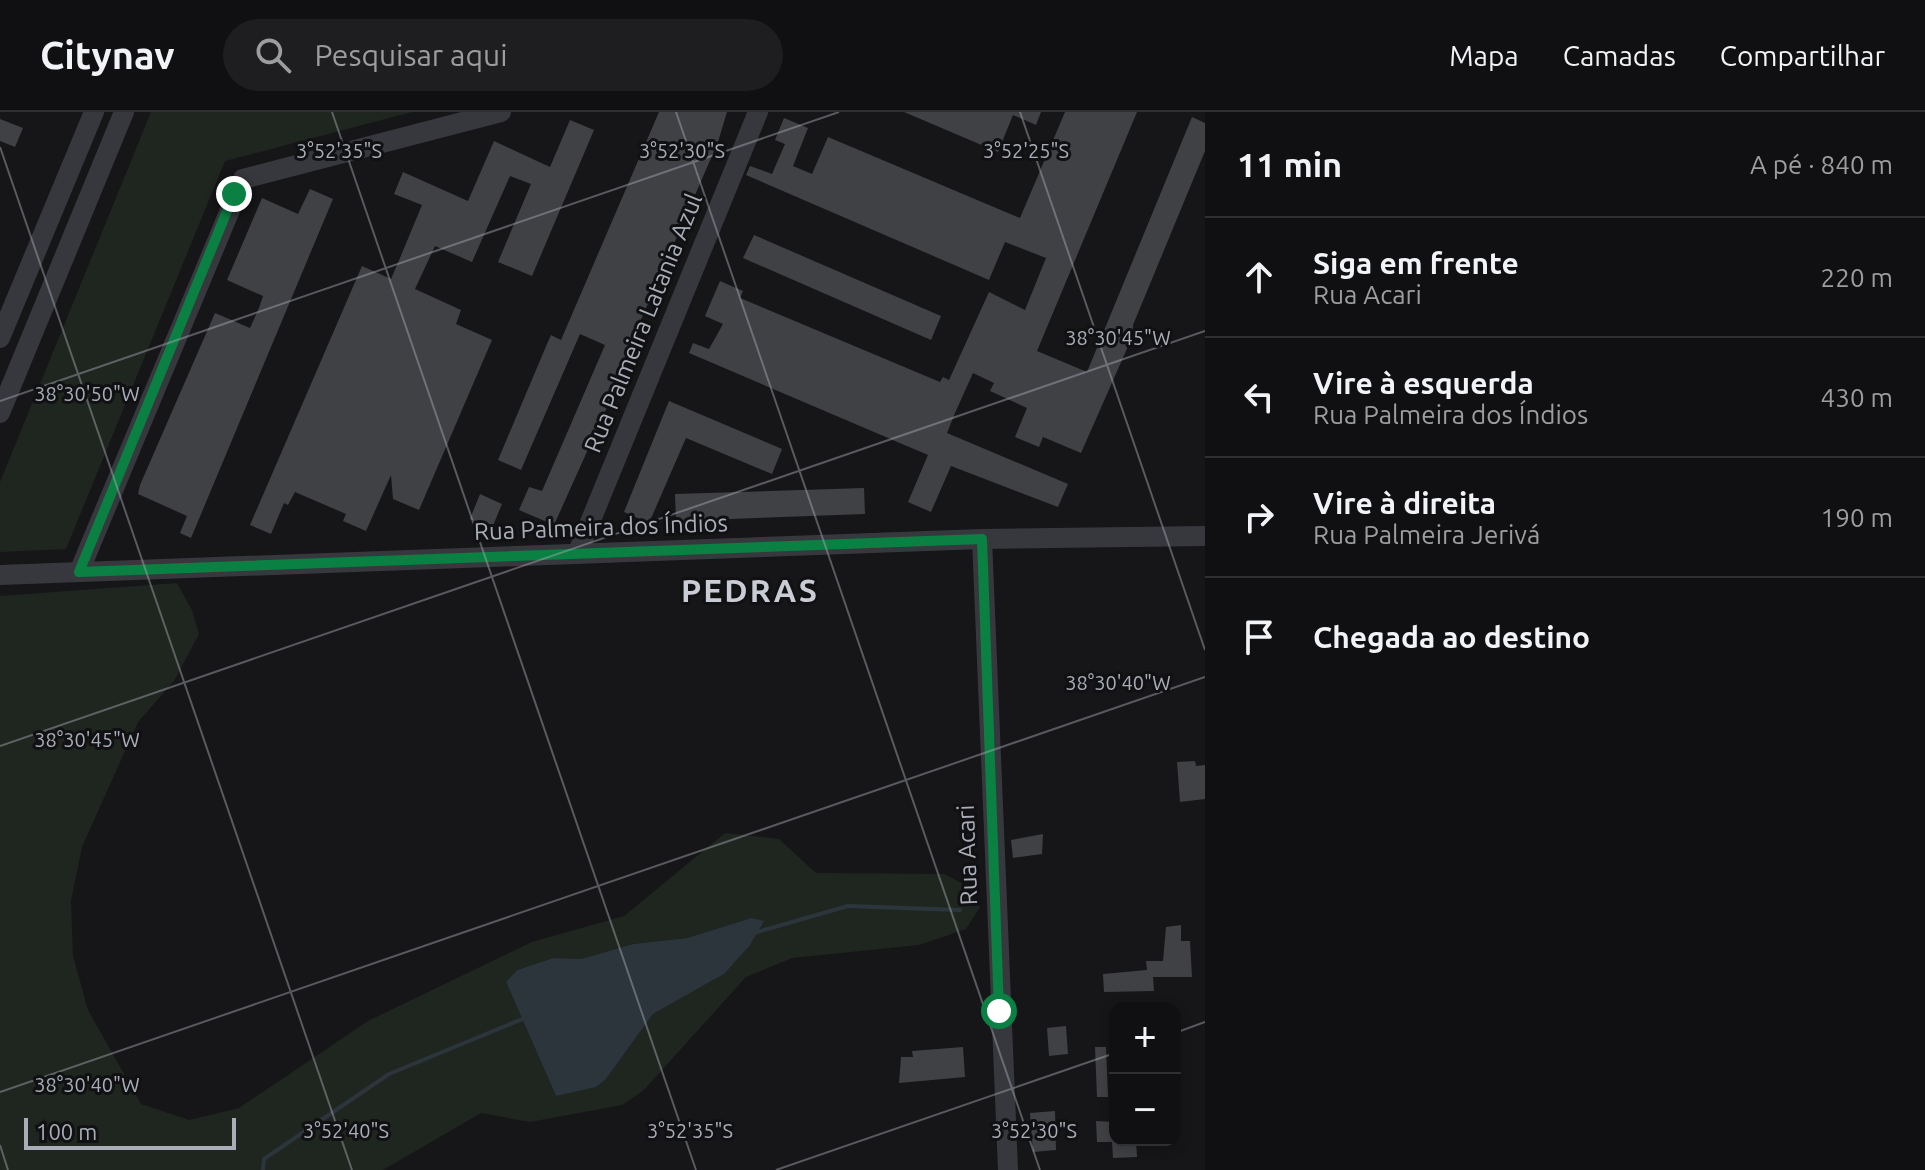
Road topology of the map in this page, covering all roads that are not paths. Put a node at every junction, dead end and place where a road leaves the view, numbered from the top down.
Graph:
1 (94, 112) edge
2 (124, 112) edge
3 (501, 112) edge
4 (758, 112) edge
5 (0, 338) edge
6 (0, 413) edge
7 (1205, 536) edge
8 (982, 539) junction
9 (577, 554) junction
10 (79, 572) junction
11 (0, 575) edge
12 (1008, 1170) edge

1 - 5 street
2 - 6 street
3 - 10 street
4 - 9 street, Rua Palmeira Latania Azul
7 - 8 street, Rua Palmeira dos Índios
8 - 9 street, Rua Palmeira dos Índios
8 - 12 street, Rua Acari
9 - 10 street, Rua Palmeira dos Índios
10 - 11 street, Rua Palmeira dos Índios

